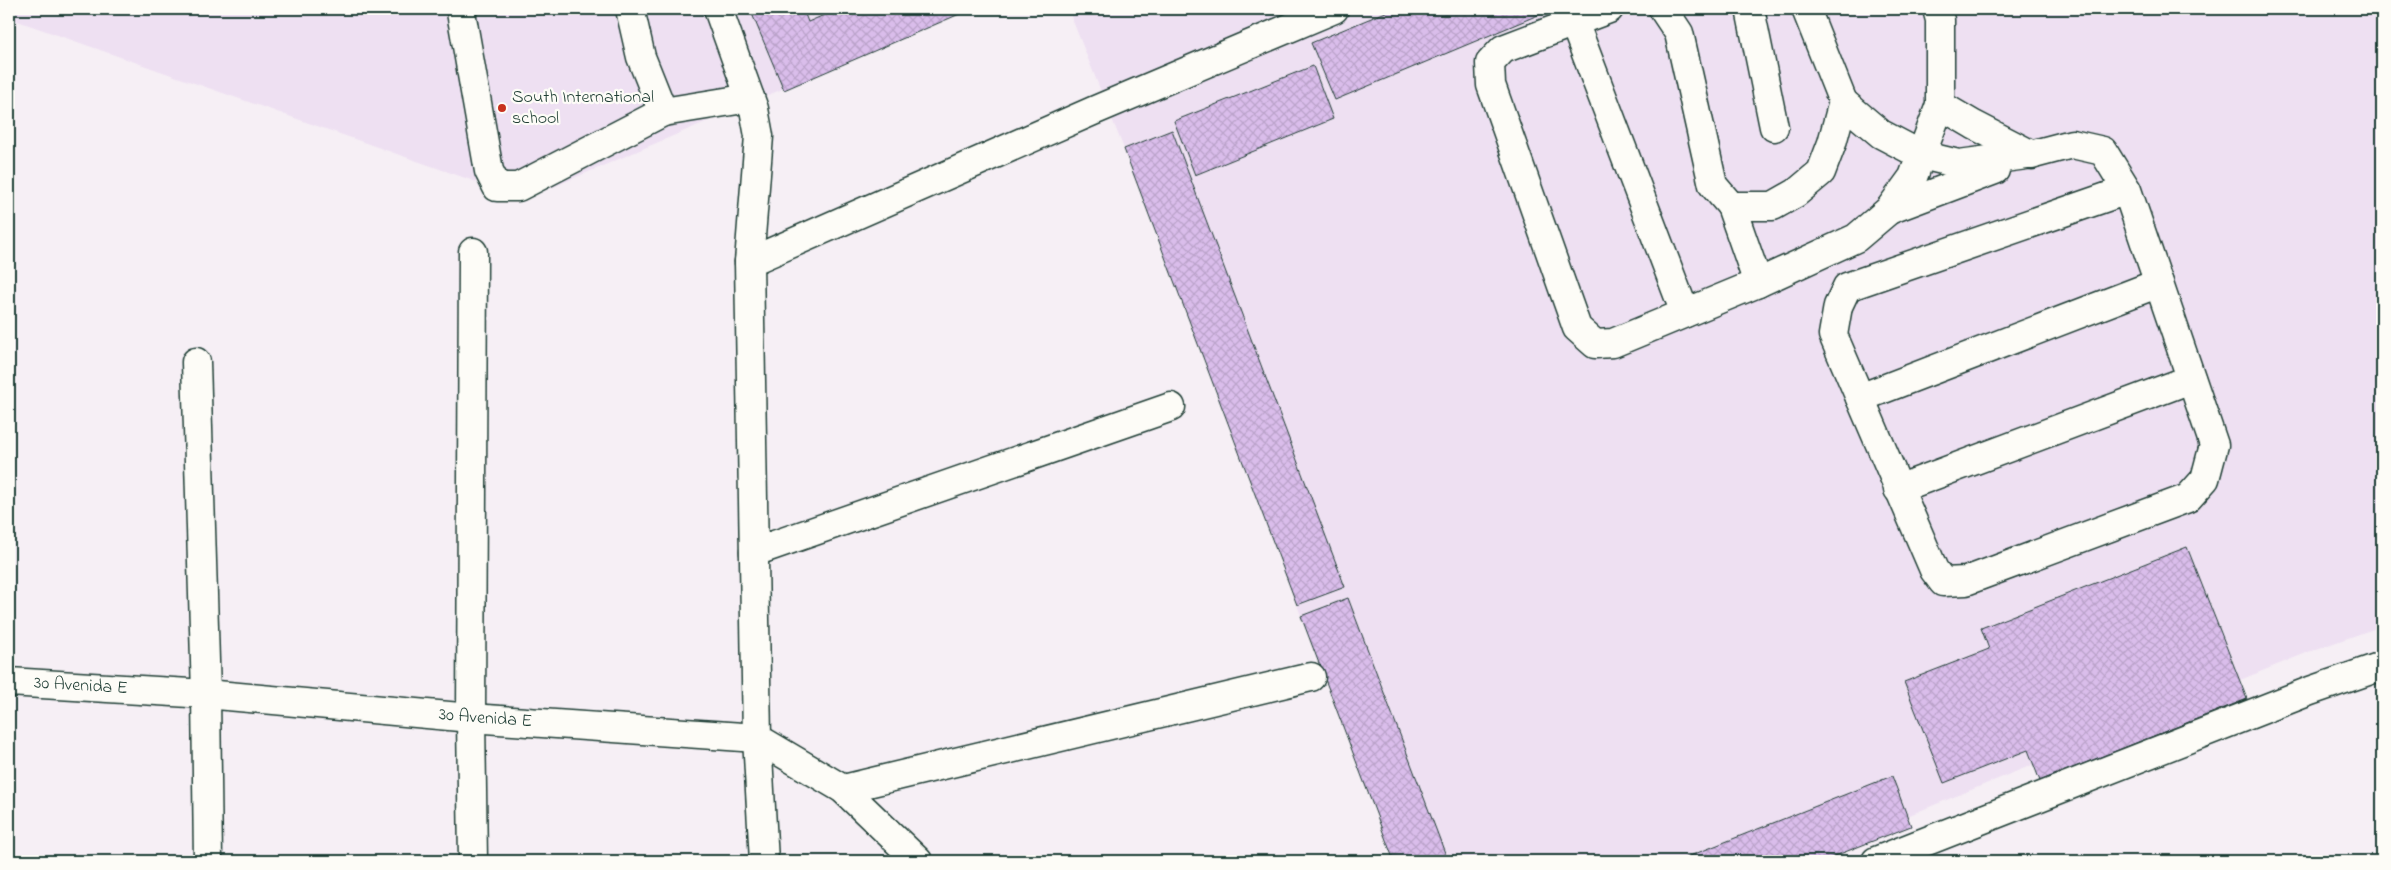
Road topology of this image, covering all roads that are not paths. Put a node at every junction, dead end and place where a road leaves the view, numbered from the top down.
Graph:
1 (463, 9) edge
2 (630, 9) edge
3 (718, 9) edge
4 (1334, 9) edge
5 (1609, 9) edge
6 (1663, 9) edge
7 (1750, 9) edge
8 (1806, 9) edge
9 (1937, 9) edge
10 (1574, 22) junction
11 (750, 98) junction
12 (1844, 102) junction
13 (1940, 105) junction
14 (663, 112) junction
15 (1774, 127) dead end
16 (2034, 154) junction
17 (1921, 155) junction
18 (2127, 190) junction
19 (1731, 206) junction
20 (1889, 210) junction
21 (473, 252) dead end
22 (749, 262) junction
23 (1758, 283) junction
24 (2159, 283) junction
25 (1686, 313) junction
26 (196, 362) dead end
27 (2191, 379) junction
28 (1860, 398) junction
29 (1171, 407) dead end
30 (1898, 489) junction
31 (754, 552) junction
32 (2382, 666) edge
33 (1311, 677) dead end
34 (9, 682) edge
35 (206, 694) junction
36 (471, 718) junction
37 (757, 738) junction
38 (843, 789) junction
39 (208, 861) edge
40 (473, 861) edge
41 (764, 861) edge
42 (918, 861) edge
43 (1876, 861) edge

1 - 14 street
2 - 14 street
3 - 11 street
4 - 22 street
5 - 10 street
6 - 19 street
7 - 15 street
8 - 12 street
9 - 13 street
10 - 25 street
10 - 25 street
11 - 14 street
11 - 22 street
12 - 17 street
12 - 19 street
13 - 16 street
13 - 17 street
16 - 17 street
16 - 18 street
16 - 20 street
17 - 20 street
18 - 24 street
18 - 28 street
19 - 23 street
20 - 23 street
21 - 36 street
22 - 31 street
23 - 25 street
24 - 27 street
24 - 28 street
26 - 35 street
27 - 30 street
27 - 30 street
28 - 30 street
29 - 31 street
31 - 37 street
32 - 43 street
33 - 38 street
34 - 35 street, 30 Avenida E
35 - 36 street, 30 Avenida E
35 - 39 street
36 - 37 street, 30 Avenida E
36 - 40 street
37 - 38 street, 30 Avenida E
37 - 41 street
38 - 42 street, 30 Avenida E

